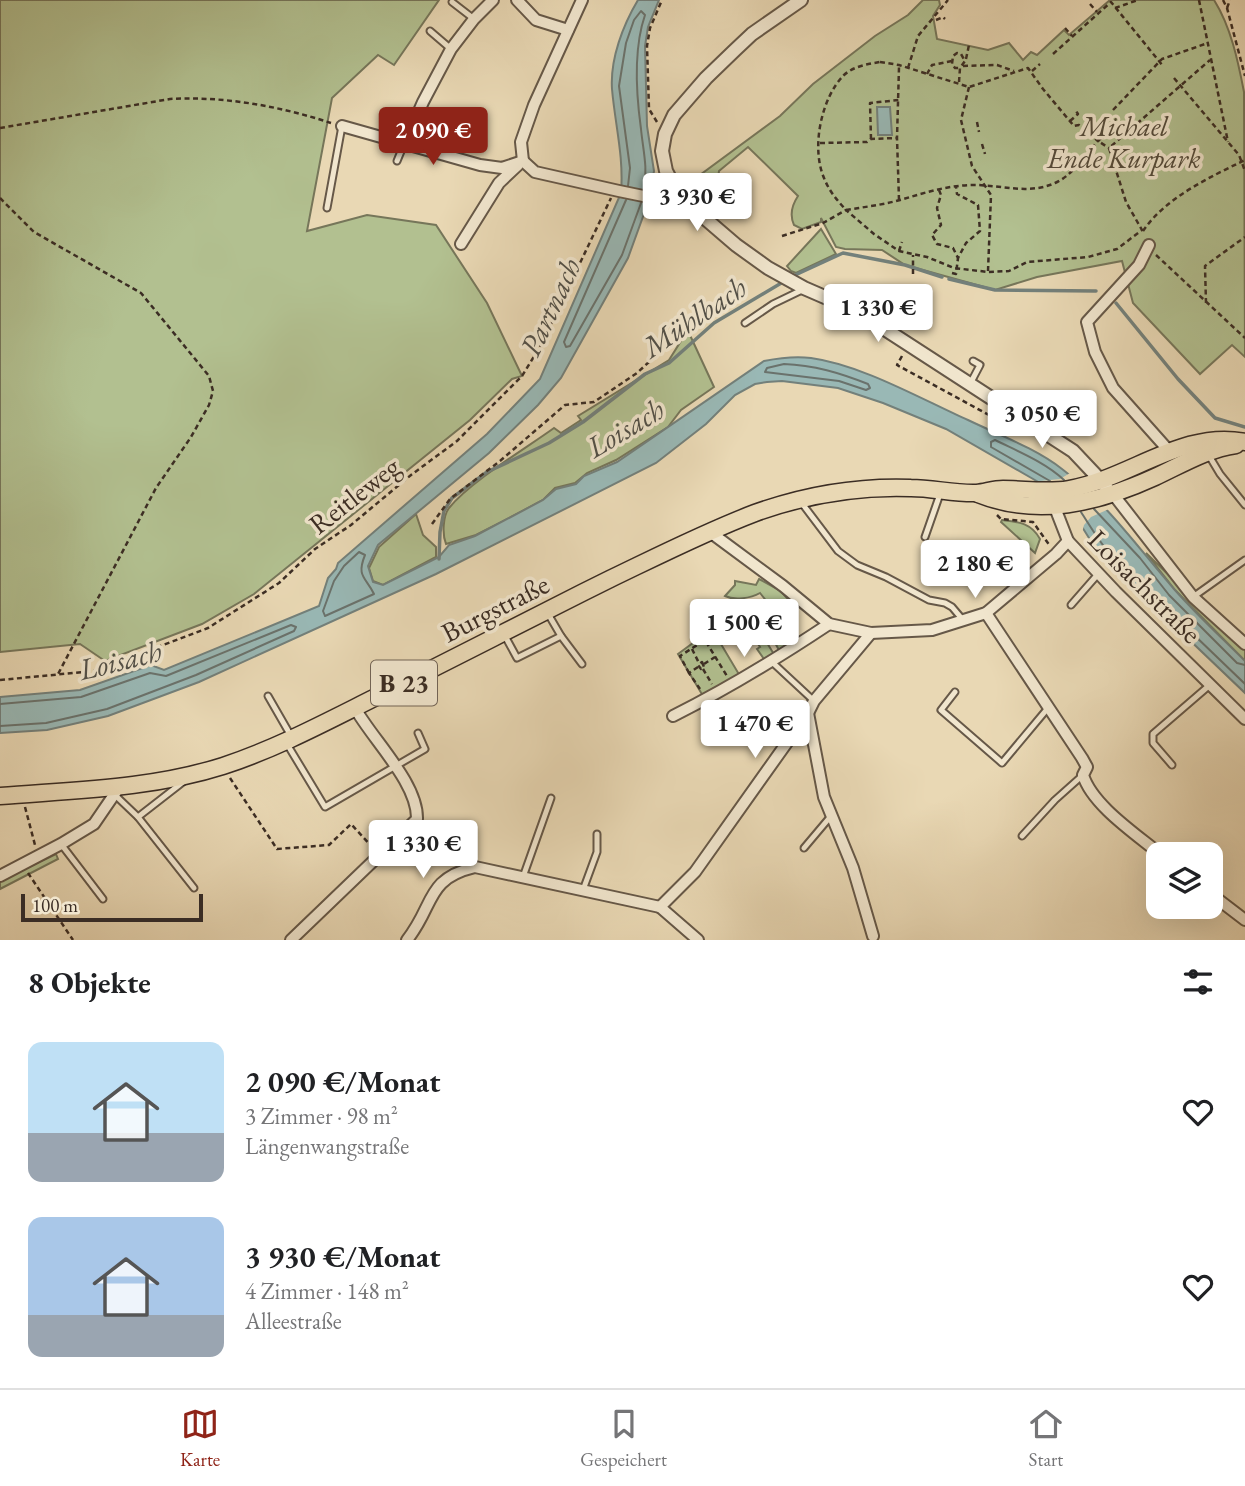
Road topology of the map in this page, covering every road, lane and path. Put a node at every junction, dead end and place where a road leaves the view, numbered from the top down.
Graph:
1 (493, 0) edge
2 (517, 0) edge
3 (582, 0) edge
4 (663, 0) edge
5 (801, 0) edge
6 (948, 0) edge
7 (1106, 0) edge
8 (1138, 0) edge
9 (1199, 0) edge
10 (1223, 0) edge
11 (1230, 0) edge
12 (452, 2) dead end
13 (1126, 2) edge
14 (1090, 4) dead end
15 (1108, 5) junction
16 (1115, 8) junction
17 (1227, 8) junction
18 (1098, 13) junction
19 (474, 19) junction
20 (945, 19) dead end
21 (936, 20) dead end
22 (1065, 28) dead end
23 (568, 30) junction
24 (430, 31) dead end
25 (1072, 36) junction
26 (1208, 43) junction
27 (969, 45) dead end
28 (451, 49) junction
29 (1053, 54) dead end
30 (1210, 60) junction
31 (951, 61) junction
32 (1160, 61) junction
33 (1040, 64) dead end
34 (900, 65) junction
35 (963, 66) junction
36 (1163, 66) dead end
37 (908, 68) junction
38 (1014, 71) junction
39 (1031, 71) junction
40 (927, 74) junction
41 (1245, 76) edge
42 (1174, 78) dead end
43 (959, 83) junction
44 (1180, 85) junction
45 (969, 87) junction
46 (899, 100) junction
47 (1113, 110) dead end
48 (1076, 111) dead end
49 (1070, 121) junction
50 (977, 122) dead end
51 (342, 126) junction
52 (0, 128) edge
53 (979, 132) dead end
54 (1108, 132) dead end
55 (665, 134) junction
56 (897, 138) junction
57 (871, 139) junction
58 (1098, 141) junction
59 (405, 142) junction
60 (1228, 142) junction
61 (820, 143) junction
62 (982, 144) dead end
63 (1108, 148) junction
64 (985, 154) dead end
65 (1243, 160) edge
66 (397, 161) dead end
67 (523, 161) junction
68 (1245, 171) edge
69 (956, 187) junction
70 (987, 187) junction
71 (939, 190) junction
72 (617, 191) junction
73 (678, 196) junction
74 (0, 198) edge
75 (899, 200) junction
76 (327, 208) dead end
77 (846, 210) junction
78 (1142, 230) junction
79 (782, 236) dead end
80 (1245, 237) edge
81 (902, 242) dead end
82 (461, 244) dead end
83 (1149, 245) joint
84 (899, 251) junction
85 (913, 258) junction
86 (958, 258) junction
87 (937, 260) junction
88 (956, 268) junction
89 (937, 269) dead end
90 (988, 272) junction
91 (952, 273) dead end
92 (913, 274) dead end
93 (804, 288) junction
94 (1206, 303) junction
95 (745, 323) dead end
96 (664, 324) dead end
97 (1245, 338) edge
98 (909, 345) junction
99 (973, 361) dead end
100 (970, 384) junction
101 (1020, 433) dead end
102 (1245, 443) edge
103 (1170, 452) junction
104 (1207, 453) junction
105 (1101, 481) junction
106 (942, 489) junction
107 (975, 493) junction
108 (1105, 496) junction
109 (1047, 497) junction
110 (799, 499) junction
111 (1245, 505) edge
112 (992, 510) dead end
113 (432, 524) dead end
114 (710, 532) junction
115 (925, 537) dead end
116 (1068, 541) junction
117 (1056, 554) junction
118 (1245, 560) edge
119 (1099, 573) junction
120 (1193, 597) junction
121 (1071, 604) dead end
122 (546, 611) junction
123 (986, 613) junction
124 (963, 620) junction
125 (829, 624) junction
126 (758, 626) dead end
127 (781, 630) dead end
128 (503, 633) junction
129 (871, 633) junction
130 (561, 636) junction
131 (767, 639) junction
132 (1245, 644) edge
133 (692, 649) junction
134 (715, 657) junction
135 (776, 660) junction
136 (582, 664) dead end
137 (701, 666) junction
138 (690, 673) junction
139 (57, 676) junction
140 (0, 680) edge
141 (730, 680) dead end
142 (1211, 684) junction
143 (714, 688) dead end
144 (955, 692) dead end
145 (268, 696) dead end
146 (814, 701) junction
147 (699, 704) junction
148 (355, 708) junction
149 (1049, 708) junction
150 (808, 713) junction
151 (673, 716) dead end
152 (1245, 719) edge
153 (418, 733) dead end
154 (289, 740) junction
155 (1172, 765) dead end
156 (222, 766) junction
157 (397, 767) junction
158 (193, 774) junction
159 (1083, 775) junction
160 (118, 791) junction
161 (22, 794) junction
162 (0, 796) edge
163 (551, 798) dead end
164 (831, 816) junction
165 (138, 817) junction
166 (417, 819) junction
167 (597, 834) dead end
168 (1022, 836) dead end
169 (1146, 842) edge
170 (61, 844) junction
171 (804, 848) dead end
172 (37, 852) junction
173 (380, 855) junction
174 (22, 864) junction
175 (456, 872) junction
176 (0, 876) edge
177 (523, 877) junction
178 (194, 888) dead end
179 (583, 890) junction
180 (103, 899) dead end
181 (1223, 903) edge
182 (660, 907) junction
183 (1245, 920) edge
184 (873, 936) dead end
185 (73, 940) edge
186 (291, 940) edge
187 (407, 940) edge
188 (698, 940) edge

1 - 19 street
2 - 23 street
3 - 23 street
4 - 55 path
5 - 55 street
6 - 37 path
7 - 15 path
8 - 13 path
9 - 26 path
10 - 17 path
11 - 17 path
12 - 19 lane
13 - 16 path
14 - 18 path
15 - 16 path
15 - 18 path
16 - 32 path
17 - 41 path
18 - 25 path
19 - 28 street
20 - 21 path
22 - 25 path
23 - 67 street
24 - 28 lane
25 - 29 path
26 - 30 path
26 - 32 path
27 - 35 path
28 - 59 street
30 - 44 path
30 - 60 path
31 - 35 path
31 - 35 path
31 - 40 path
32 - 36 path
32 - 47 path
33 - 39 path
34 - 37 path
34 - 46 path
34 - 61 path
35 - 38 path
35 - 43 path
37 - 40 path
38 - 39 path
38 - 45 path
39 - 49 path
40 - 43 path
42 - 44 path
43 - 45 path
44 - 60 path
44 - 63 path
45 - 70 path
46 - 56 path
46 - 57 path
48 - 49 path
49 - 58 path
50 - 53 path
51 - 52 path
51 - 59 street
51 - 76 lane
54 - 58 path
55 - 73 street
56 - 57 path
56 - 75 path
57 - 61 path
58 - 63 path
58 - 70 path
59 - 66 lane
59 - 67 street
60 - 65 path
61 - 77 path
62 - 64 path
63 - 78 path
65 - 68 path
65 - 78 path
67 - 72 street
67 - 82 street
69 - 70 path
69 - 71 path
69 - 86 path
70 - 90 path
71 - 75 path
71 - 86 path
72 - 73 street
72 - 139 path, Reitleweg
73 - 93 street
74 - 139 path
75 - 77 path
77 - 79 path
77 - 84 path
78 - 90 path
80 - 94 path
81 - 84 path
83 - 94 path
83 - 103 street
84 - 85 path
85 - 87 path
85 - 92 path
86 - 88 path
87 - 88 path
87 - 89 path
88 - 90 path
88 - 91 path
93 - 95 lane
93 - 98 street
94 - 97 path
96 - 113 path
98 - 100 street
98 - 101 path
99 - 100 lane
100 - 105 street
102 - 103 main road, B 23
102 - 104 main road, B 23
103 - 105 main road, B 23
104 - 108 main road, B 23
104 - 111 lane
105 - 108 street
105 - 109 main road, B 23
106 - 107 main road, Burgstraße / B 23
106 - 110 main road, Burgstraße / B 23
106 - 115 lane
107 - 109 main road, Burgstraße / B 23
107 - 109 main road, Burgstraße / B 23
108 - 109 main road, B 23
108 - 120 street
109 - 116 street, Loisachstraße
110 - 114 main road, Burgstraße / B 23
110 - 124 lane
112 - 117 path
114 - 122 main road, Burgstraße / B 23
114 - 125 street
116 - 117 street
116 - 119 street, Loisachstraße
117 - 123 street
118 - 120 lane
119 - 121 lane
119 - 142 street, Loisachstraße
120 - 132 street
122 - 128 main road, Burgstraße / B 23
122 - 130 lane
123 - 124 street
123 - 149 street
124 - 129 street
125 - 129 street
125 - 135 street
126 - 131 path
127 - 131 path
128 - 130 lane
128 - 148 main road, Burgstraße / B 23
129 - 146 street
130 - 136 lane
131 - 135 path
133 - 134 path
133 - 137 path
133 - 138 path
134 - 137 path
134 - 141 path
135 - 146 lane
135 - 147 street
137 - 138 path
137 - 143 path
138 - 147 path
139 - 140 path, Reitleweg
142 - 152 street, Loisachstraße
142 - 155 lane
144 - 149 lane
145 - 154 lane
146 - 150 street
147 - 151 street
148 - 154 main road, Burgstraße / B 23
148 - 157 street
149 - 159 street
150 - 164 street
150 - 182 street
153 - 157 lane
154 - 156 main road, Burgstraße / B 23
154 - 157 lane
156 - 158 main road, Burgstraße / B 23
156 - 173 path
157 - 166 street
158 - 160 main road, Burgstraße / B 23
158 - 165 lane
159 - 168 lane
159 - 169 street
160 - 161 main road, Burgstraße / B 23
160 - 165 lane
160 - 170 street
161 - 162 main road, Burgstraße / B 23
161 - 172 path
163 - 177 lane
164 - 171 lane
164 - 184 street
165 - 178 lane
166 - 173 street
166 - 175 path
167 - 179 lane
170 - 172 street
170 - 180 lane
172 - 174 street
173 - 186 street
174 - 176 street
174 - 185 path
175 - 177 street
175 - 187 street
177 - 179 street
179 - 182 street
181 - 183 street
182 - 188 street

